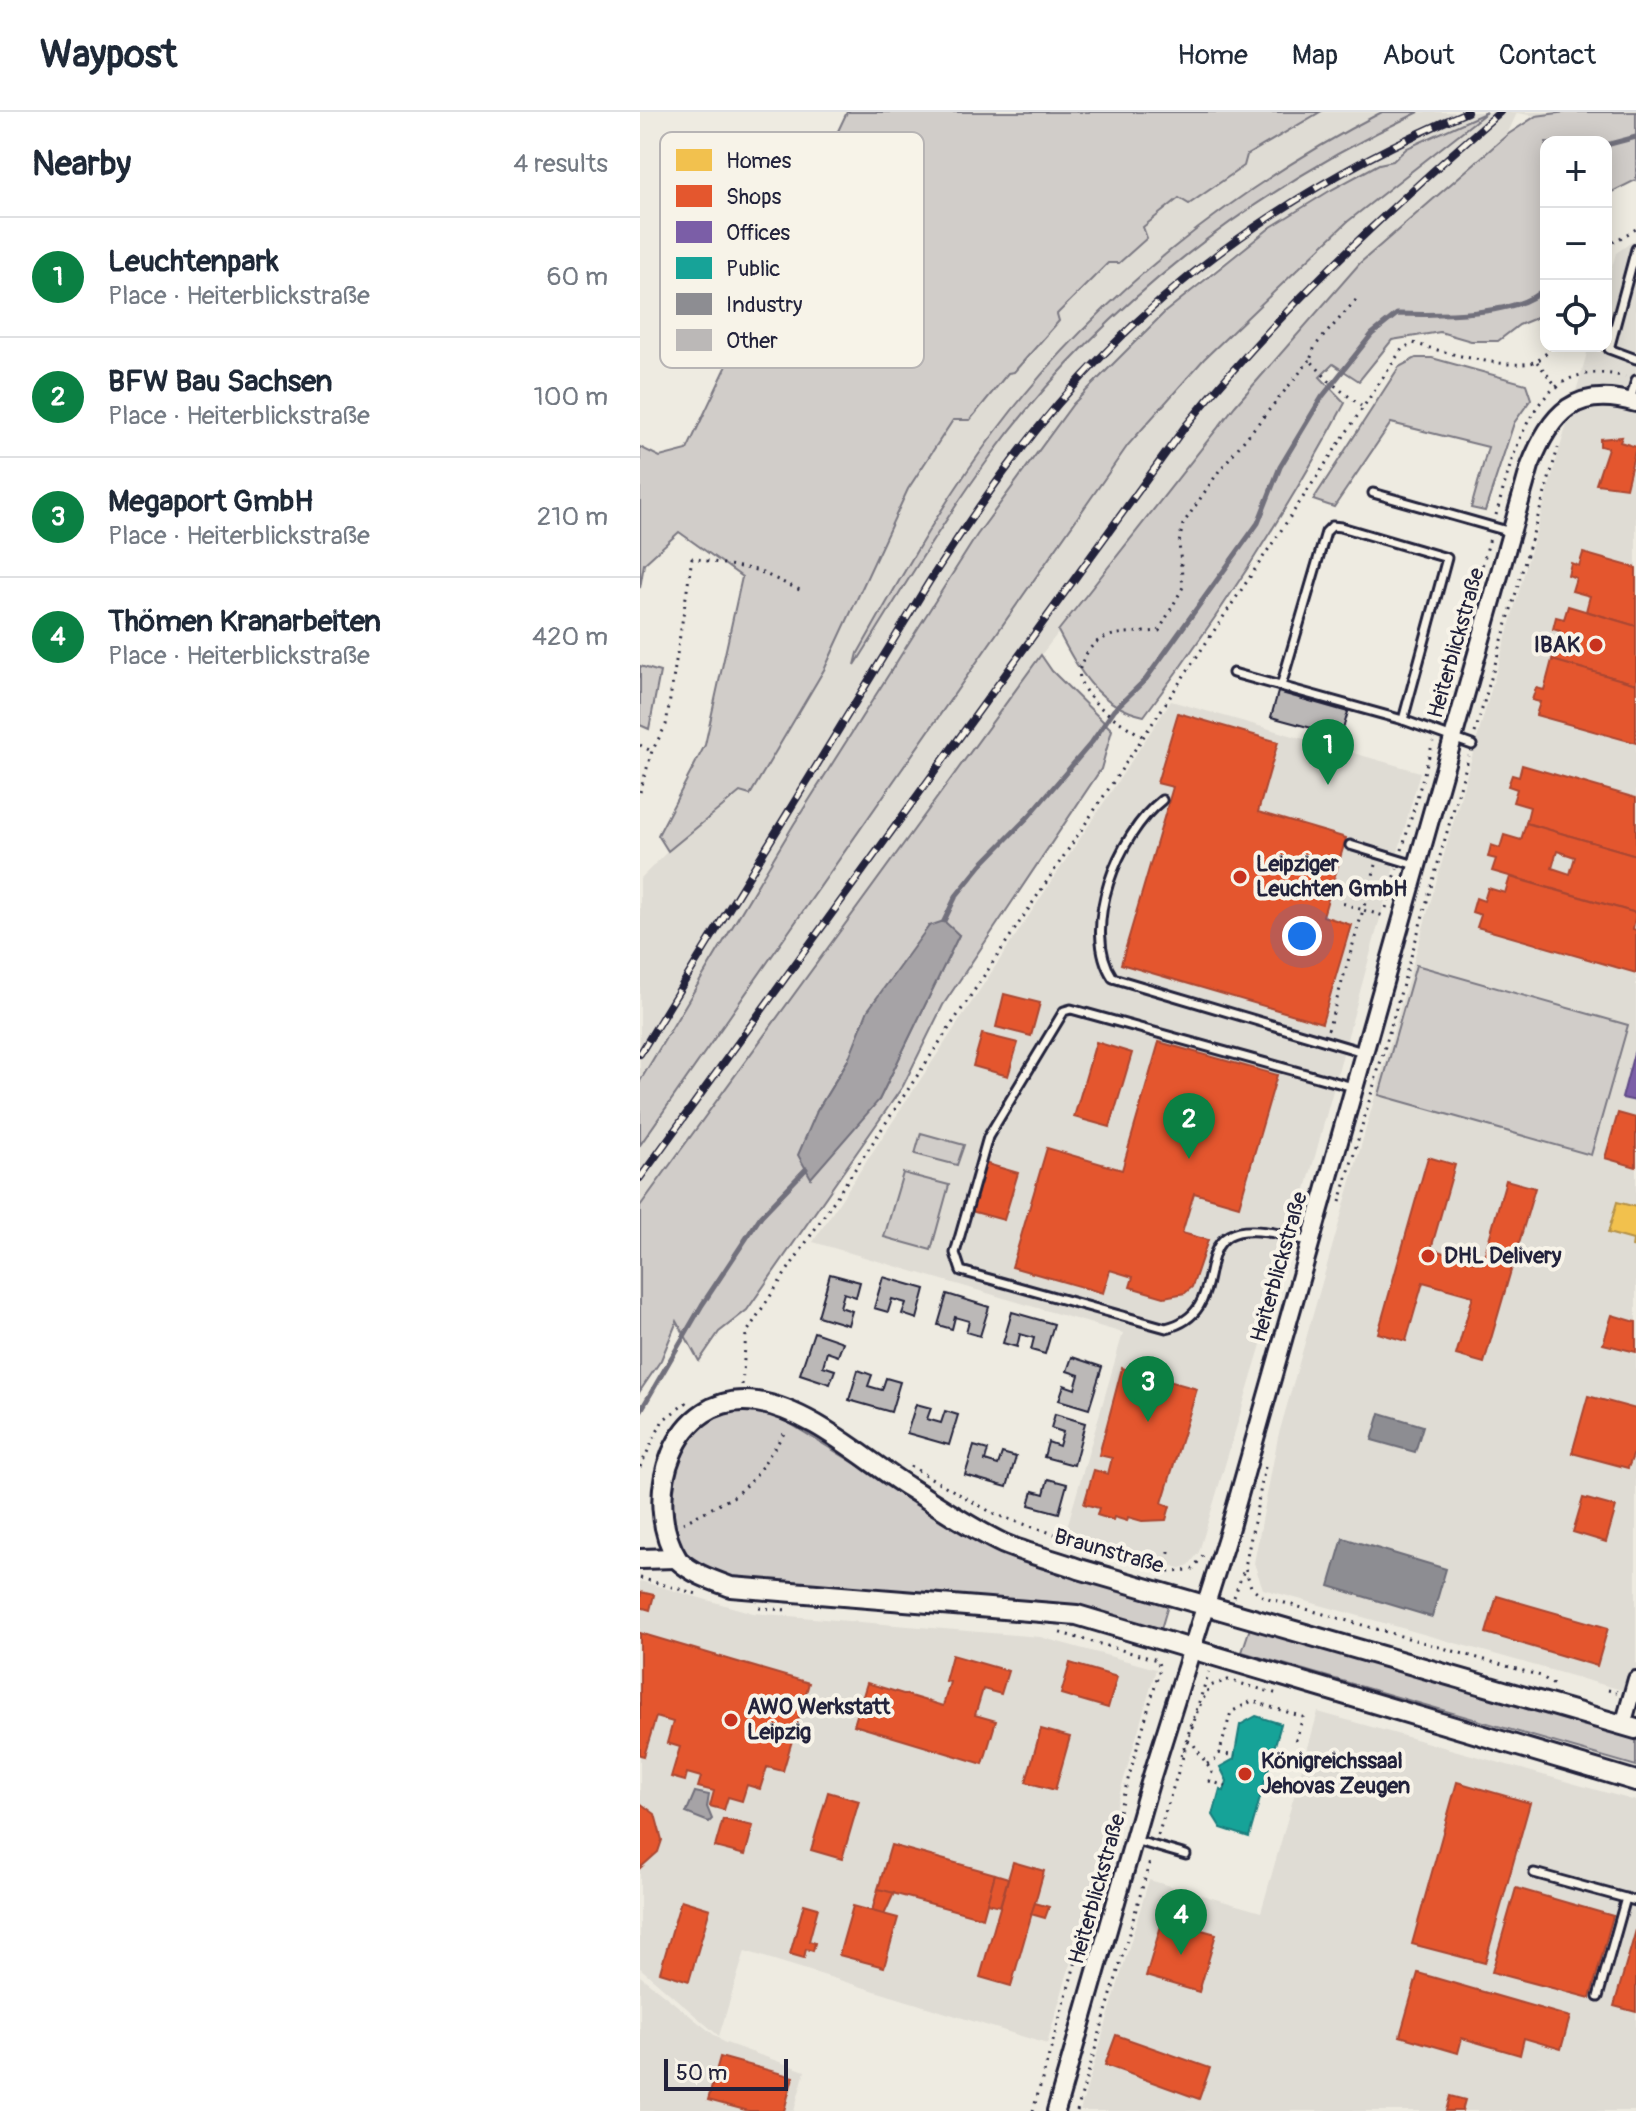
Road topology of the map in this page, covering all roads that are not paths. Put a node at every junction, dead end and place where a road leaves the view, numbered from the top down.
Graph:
1 (1636, 249) edge
2 (1636, 359) edge
3 (1636, 380) edge
4 (1633, 402) edge
5 (1373, 493) dead end
6 (1511, 532) junction
7 (1233, 673) dead end
8 (1281, 686) junction
9 (1403, 720) junction
10 (1451, 737) junction
11 (1472, 745) road end
12 (1162, 800) dead end
13 (1350, 845) dead end
14 (1415, 865) junction
15 (1363, 1052) junction
16 (1353, 1087) junction
17 (1309, 1242) junction
18 (675, 1558) junction
19 (640, 1559) edge
20 (1206, 1604) junction
21 (1192, 1648) junction
22 (1636, 1679) edge
23 (1629, 1727) edge
24 (1636, 1781) edge
25 (1134, 1840) junction
26 (1186, 1855) dead end
27 (1534, 1873) dead end
28 (1626, 1898) junction
29 (1636, 1901) edge
30 (1598, 1997) dead end
31 (1056, 2111) edge

1 - 2 lane
3 - 4 lane
4 - 6 street, Heiterblickstraße
5 - 6 lane
6 - 10 street, Heiterblickstraße
7 - 8 lane
8 - 9 lane
8 - 9 lane
9 - 10 lane
10 - 11 lane
10 - 14 street, Heiterblickstraße
12 - 15 lane
13 - 14 lane
14 - 15 street, Heiterblickstraße
15 - 16 street, Heiterblickstraße
16 - 17 street, Heiterblickstraße
16 - 17 lane
17 - 20 street, Heiterblickstraße
18 - 19 main road
18 - 20 main road, Braunstraße
18 - 21 main road
20 - 21 street, Heiterblickstraße
20 - 23 main road, Braunstraße
21 - 24 main road
21 - 25 street, Heiterblickstraße
22 - 23 street
25 - 26 lane
25 - 31 street, Heiterblickstraße
27 - 28 lane
28 - 29 lane
28 - 30 lane

